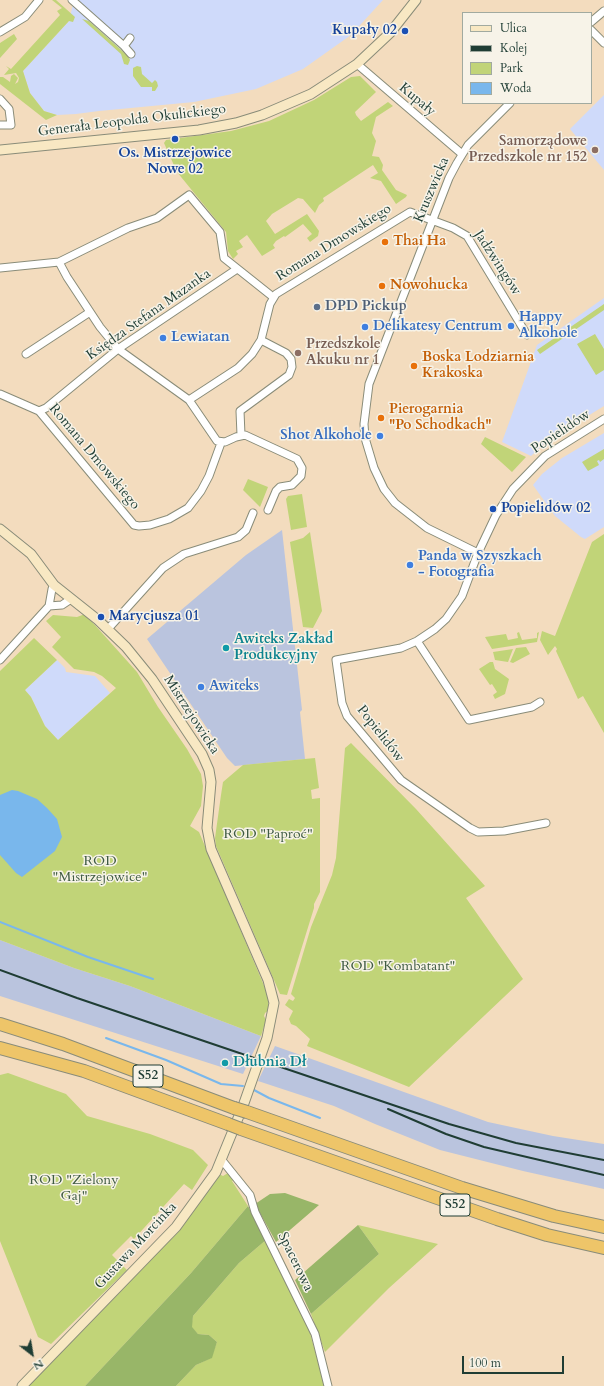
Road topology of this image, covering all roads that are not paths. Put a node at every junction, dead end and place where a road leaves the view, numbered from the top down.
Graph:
1 (39, 0) edge
2 (72, 0) edge
3 (416, 0) edge
4 (604, 11) edge
5 (592, 21) edge
6 (592, 31) edge
7 (0, 32) edge
8 (130, 38) dead end
9 (604, 43) edge
10 (124, 46) junction
11 (131, 54) dead end
12 (357, 64) junction
13 (0, 100) edge
14 (509, 104) edge
15 (0, 125) edge
16 (0, 150) edge
17 (462, 154) junction
18 (432, 220) junction
19 (60, 262) junction
20 (0, 268) edge
21 (237, 269) junction
22 (273, 297) junction
23 (90, 312) junction
24 (527, 335) dead end
25 (261, 340) junction
26 (118, 348) junction
27 (26, 354) dead end
28 (0, 394) edge
29 (189, 400) junction
30 (39, 411) junction
31 (604, 419) edge
32 (241, 436) junction
33 (221, 443) junction
34 (268, 510) dead end
35 (253, 513) dead end
36 (0, 529) edge
37 (478, 552) junction
38 (54, 585) junction
39 (71, 599) junction
40 (49, 606) junction
41 (108, 629) junction
42 (417, 641) junction
43 (0, 660) edge
44 (540, 702) dead end
45 (546, 823) dead end
46 (0, 1024) edge
47 (267, 1038) joint
48 (0, 1048) edge
49 (221, 1159) junction
50 (604, 1227) edge
51 (604, 1248) edge
52 (22, 1386) edge
53 (328, 1386) edge

1 - 7 street
2 - 10 street
3 - 12 street, Generała Leopolda Okulickiego
4 - 5 street
6 - 9 street
8 - 10 street
10 - 11 street
12 - 16 street, Generała Leopolda Okulickiego
12 - 17 street, Kupały
13 - 15 street
14 - 17 street, Kruszwicka
17 - 18 street, Kruszwicka
18 - 22 street, Romana Dmowskiego
18 - 24 street, Jadźwingów
18 - 37 street, Kruszwicka
19 - 20 street
19 - 21 street, Romana Dmowskiego
19 - 23 street
21 - 22 street, Romana Dmowskiego
21 - 26 street, Księdza Stefana Mazanka
22 - 25 street, Romana Dmowskiego
23 - 26 street
23 - 27 street
25 - 29 street, Romana Dmowskiego
25 - 32 street
26 - 29 street
26 - 30 street, Księdza Stefana Mazanka
28 - 30 street, Romana Dmowskiego
29 - 33 street
30 - 33 street, Romana Dmowskiego
31 - 37 street, Popielidów
32 - 33 street
32 - 34 street
35 - 41 street
36 - 38 street, Mistrzejowicka
37 - 42 street, Popielidów
38 - 39 street, Mistrzejowicka
38 - 40 street
39 - 40 street
39 - 41 street, Mistrzejowicka
40 - 43 street
41 - 47 street, Mistrzejowicka
42 - 44 street
42 - 45 street, Popielidów
46 - 50 highway, S52, bridge
47 - 49 street, Gustawa Morcinka
48 - 51 highway, S52, bridge
49 - 52 street, Gustawa Morcinka
49 - 53 street, Spacerowa

